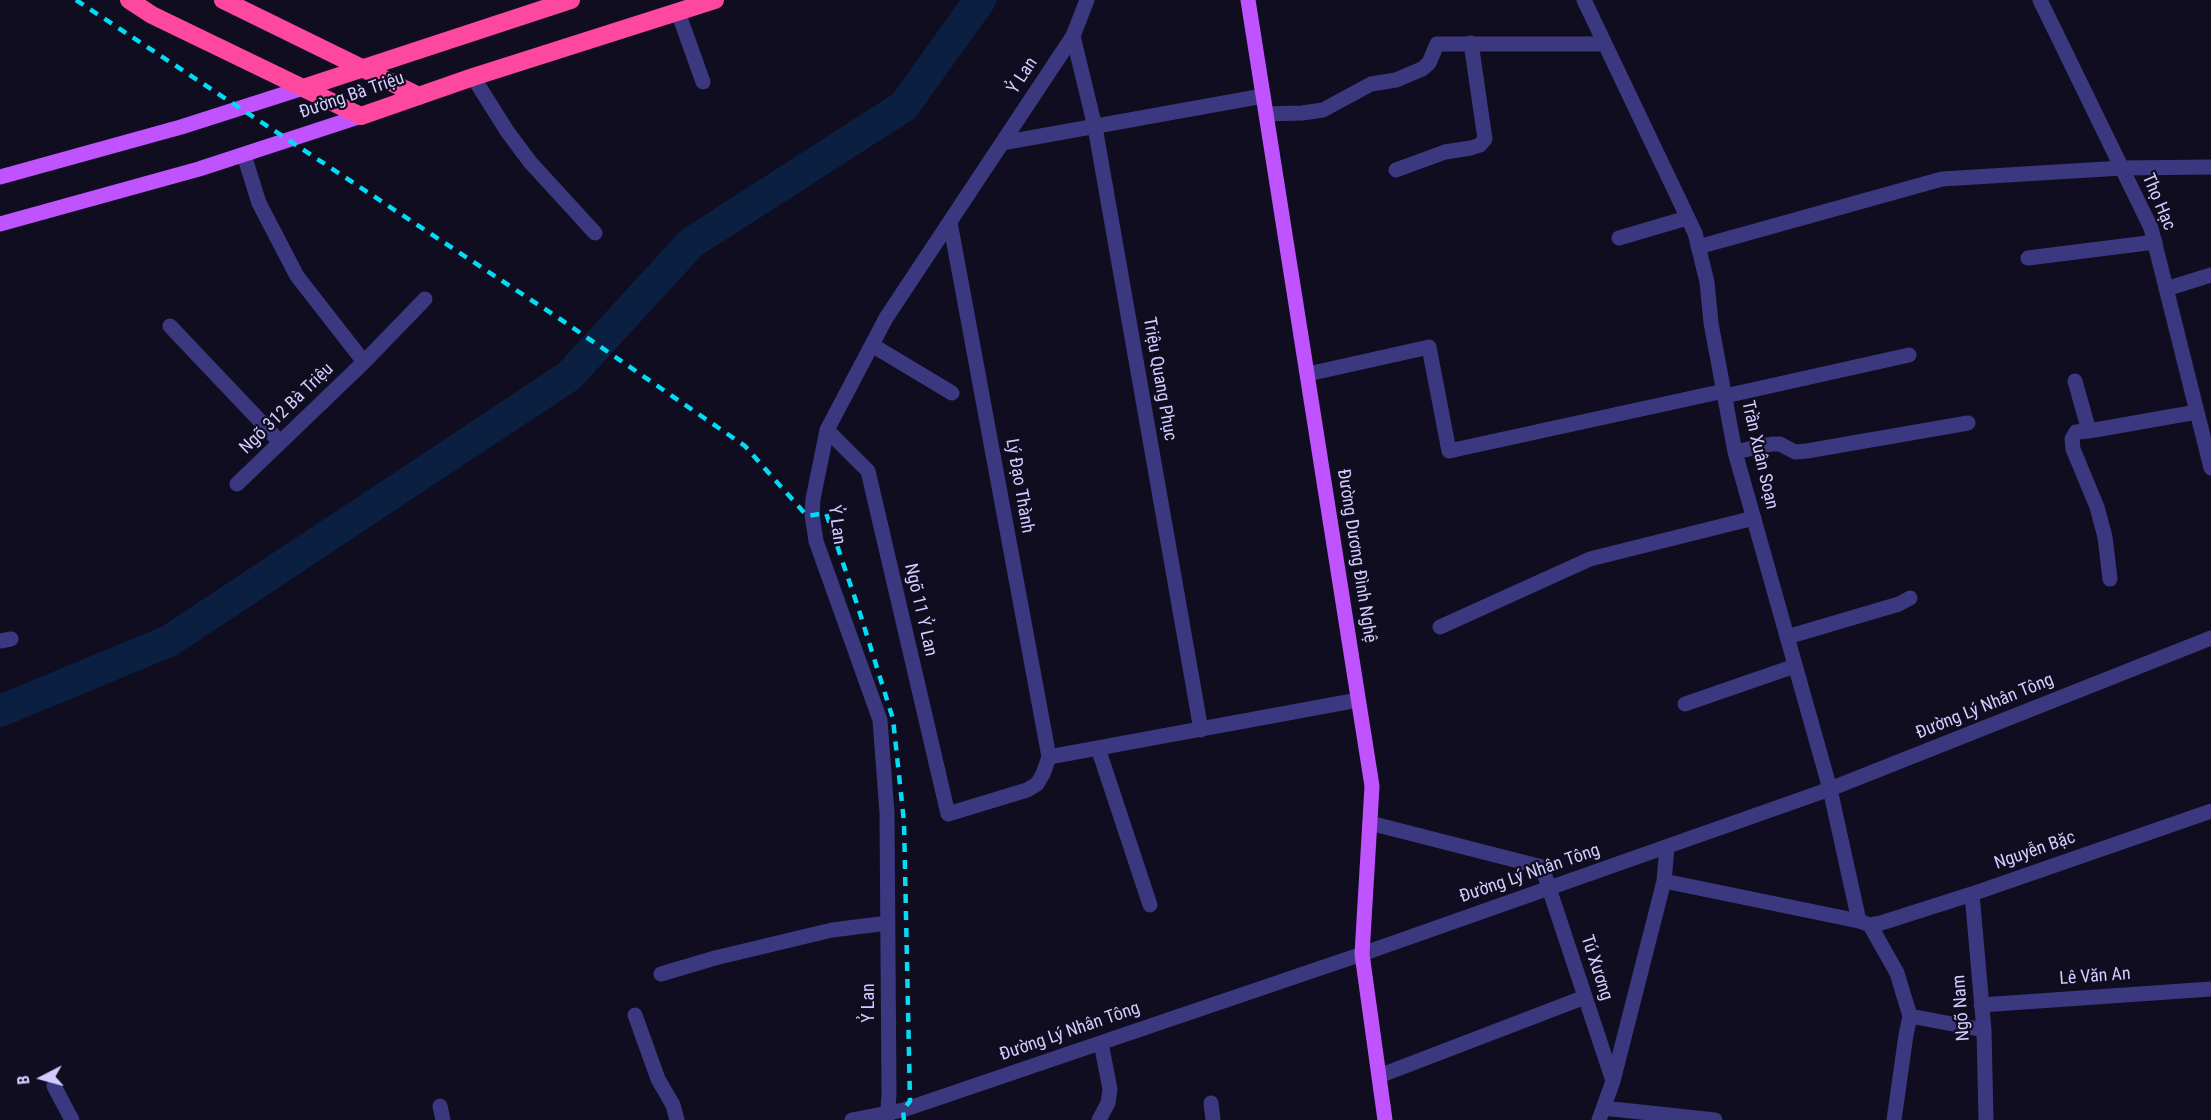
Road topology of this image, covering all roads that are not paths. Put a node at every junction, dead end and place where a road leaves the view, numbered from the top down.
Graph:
1 (129, 0) edge
2 (224, 0) edge
3 (571, 0) edge
4 (715, 0) edge
5 (1087, 0) edge
6 (1248, 0) edge
7 (1584, 0) edge
8 (2040, 0) edge
9 (678, 12) junction
10 (1073, 36) junction
11 (1471, 43) junction
12 (1604, 44) junction
13 (363, 68) junction
14 (473, 77) junction
15 (703, 82) dead end
16 (303, 88) junction
17 (419, 96) junction
18 (1263, 96) junction
19 (1266, 114) junction
20 (361, 116) junction
21 (1095, 127) junction
22 (1002, 143) junction
23 (244, 154) junction
24 (2211, 166) edge
25 (2122, 168) junction
26 (1396, 170) dead end
27 (0, 177) edge
28 (1687, 218) junction
29 (950, 222) junction
30 (0, 224) edge
31 (595, 233) dead end
32 (1619, 238) dead end
33 (2154, 242) junction
34 (1698, 247) junction
35 (2028, 258) dead end
36 (2211, 275) edge
37 (2166, 289) junction
38 (425, 299) dead end
39 (170, 326) dead end
40 (872, 345) junction
41 (1909, 355) dead end
42 (364, 362) junction
43 (1308, 374) junction
44 (2075, 381) dead end
45 (952, 393) dead end
46 (1724, 394) junction
47 (2197, 412) junction
48 (1968, 423) dead end
49 (827, 430) junction
50 (2089, 432) junction
51 (280, 442) junction
52 (1735, 452) junction
53 (2211, 468) edge
54 (237, 483) dead end
55 (1754, 518) junction
56 (2110, 579) dead end
57 (1910, 598) dead end
58 (1440, 627) dead end
59 (1787, 637) junction
60 (2211, 638) edge
61 (1795, 666) junction
62 (1358, 700) junction
63 (1685, 704) dead end
64 (1201, 730) junction
65 (1098, 748) junction
66 (1049, 757) junction
67 (1830, 789) junction
68 (2211, 811) edge
69 (1370, 823) junction
70 (1667, 847) junction
71 (1664, 881) junction
72 (1550, 888) junction
73 (1972, 894) junction
74 (1150, 905) dead end
75 (888, 923) junction
76 (1864, 923) junction
77 (1362, 954) junction
78 (662, 974) dead end
79 (2211, 989) edge
80 (1585, 997) junction
81 (1981, 1005) junction
82 (635, 1015) dead end
83 (1910, 1016) junction
84 (1984, 1030) junction
85 (1101, 1042) junction
86 (1379, 1076) junction
87 (1612, 1081) junction
88 (54, 1086) dead end
89 (1211, 1103) dead end
90 (1601, 1114) edge
91 (887, 1117) edge
92 (72, 1120) edge
93 (677, 1120) edge
94 (852, 1120) edge
95 (1099, 1120) edge
96 (1213, 1120) edge
97 (1385, 1120) edge
98 (1714, 1120) edge
99 (1894, 1120) edge
100 (1986, 1120) edge

1 - 16 highway
2 - 13 highway
3 - 13 highway, Đường Bà Triệu
4 - 9 highway, Đường Bà Triệu
5 - 10 street, Ỷ Lan
6 - 18 main road, Đường Dương Đình Nghệ
7 - 12 street, Trần Xuân Soạn
8 - 25 street, Thọ Hạc
9 - 14 highway, Đường Bà Triệu
9 - 15 street
10 - 21 street, Triệu Quang Phục
10 - 22 street, Ỷ Lan
11 - 12 street
11 - 19 street
11 - 26 street
12 - 28 street, Trần Xuân Soạn
13 - 16 highway, Đường Bà Triệu
13 - 17 highway
14 - 17 highway, Đường Bà Triệu
14 - 31 street
16 - 20 highway
16 - 27 main road, Đường Bà Triệu
17 - 20 highway, Đường Bà Triệu
18 - 19 main road, Đường Dương Đình Nghệ
18 - 21 street
19 - 43 main road, Đường Dương Đình Nghệ
20 - 23 main road, Đường Bà Triệu
21 - 22 street
21 - 64 street, Triệu Quang Phục
22 - 29 street, Ỷ Lan
23 - 30 main road, Đường Bà Triệu
23 - 42 street
24 - 25 street
25 - 33 street, Thọ Hạc
25 - 34 street
28 - 32 street
28 - 34 street, Trần Xuân Soạn
29 - 40 street, Ỷ Lan
29 - 66 street, Lý Đạo Thành
33 - 35 street
33 - 37 street, Thọ Hạc
34 - 46 street, Trần Xuân Soạn
36 - 37 street
37 - 47 street, Thọ Hạc
38 - 42 street, Ngõ 312 Bà Triệu
39 - 51 street
40 - 45 street
40 - 49 street, Ỷ Lan
41 - 46 street
42 - 51 street, Ngõ 312 Bà Triệu
43 - 46 street
43 - 62 main road, Đường Dương Đình Nghệ
44 - 50 street
46 - 52 street, Trần Xuân Soạn
47 - 50 street
47 - 53 street, Thọ Hạc
48 - 52 street
49 - 66 street, Ngõ 11 Ỷ Lan
49 - 75 street, Ỷ Lan
50 - 56 street
51 - 54 street, Ngõ 312 Bà Triệu
52 - 55 street, Trần Xuân Soạn
55 - 58 street
55 - 59 street, Trần Xuân Soạn
57 - 59 street
59 - 61 street, Trần Xuân Soạn
60 - 67 street, Đường Lý Nhân Tông
61 - 63 street
61 - 67 street, Trần Xuân Soạn
62 - 64 street
62 - 69 main road, Đường Dương Đình Nghệ
64 - 65 street
65 - 66 street
65 - 74 street
67 - 70 street, Đường Lý Nhân Tông
67 - 76 street, Trần Xuân Soạn
68 - 73 street, Nguyễn Bặc
69 - 72 street, Tú Xương
69 - 77 main road, Đường Dương Đình Nghệ
70 - 71 street
70 - 72 street, Đường Lý Nhân Tông
71 - 76 street
71 - 87 street
72 - 77 street, Đường Lý Nhân Tông
72 - 80 street, Tú Xương
73 - 76 street, Nguyễn Bặc
73 - 81 street, Ngõ Nam
75 - 78 street
75 - 91 street, Ỷ Lan
76 - 83 street, Trần Xuân Soạn
77 - 85 street, Đường Lý Nhân Tông
77 - 86 main road, Đường Dương Đình Nghệ
79 - 81 street, Lê Văn An
80 - 86 street
80 - 87 street, Tú Xương
81 - 84 street, Ngõ Nam
82 - 93 street
83 - 84 street
83 - 99 street
84 - 100 street, Ngõ Nam
85 - 91 street, Đường Lý Nhân Tông
85 - 95 street
86 - 97 main road, Đường Dương Đình Nghệ
87 - 90 street
88 - 92 street
89 - 96 street
90 - 98 street
91 - 94 street, Đường Lý Nhân Tông

